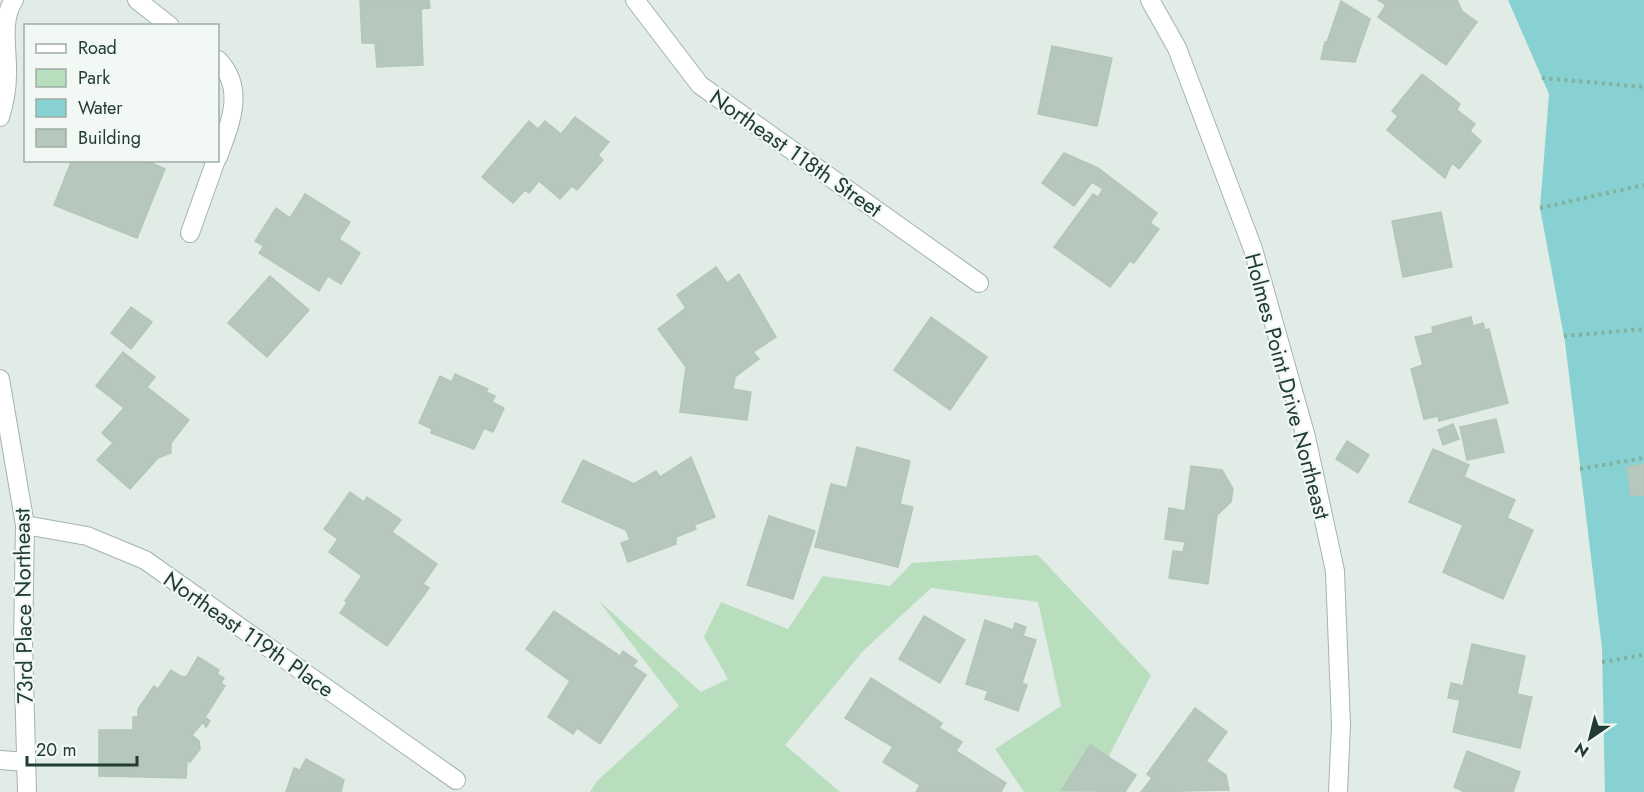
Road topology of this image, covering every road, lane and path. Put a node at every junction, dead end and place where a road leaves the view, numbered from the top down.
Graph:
1 (14, 0) edge
2 (137, 0) edge
3 (635, 0) edge
4 (1150, 0) edge
5 (167, 24) edge
6 (219, 61) edge
7 (1542, 78) dead end
8 (1644, 87) edge
9 (0, 117) edge
10 (219, 153) edge
11 (216, 162) edge
12 (1644, 185) edge
13 (1540, 208) dead end
14 (190, 233) dead end
15 (980, 283) dead end
16 (1644, 330) edge
17 (1564, 336) dead end
18 (0, 379) edge
19 (1644, 458) edge
20 (1580, 469) dead end
21 (25, 525) junction
22 (1644, 655) edge
23 (1602, 662) dead end
24 (0, 760) edge
25 (26, 762) junction
26 (456, 780) dead end
27 (27, 792) edge
28 (1338, 792) edge

1 - 9 street
2 - 5 street
3 - 15 street, Northeast 118th Street
4 - 28 street, Holmes Point Drive Northeast
6 - 10 street
7 - 8 path
11 - 14 street
12 - 13 path
16 - 17 path
18 - 21 street, 73rd Place Northeast
19 - 20 path
21 - 25 street, 73rd Place Northeast
21 - 26 street, Northeast 119th Place
22 - 23 path
24 - 25 street
25 - 27 street, 73rd Place Northeast

